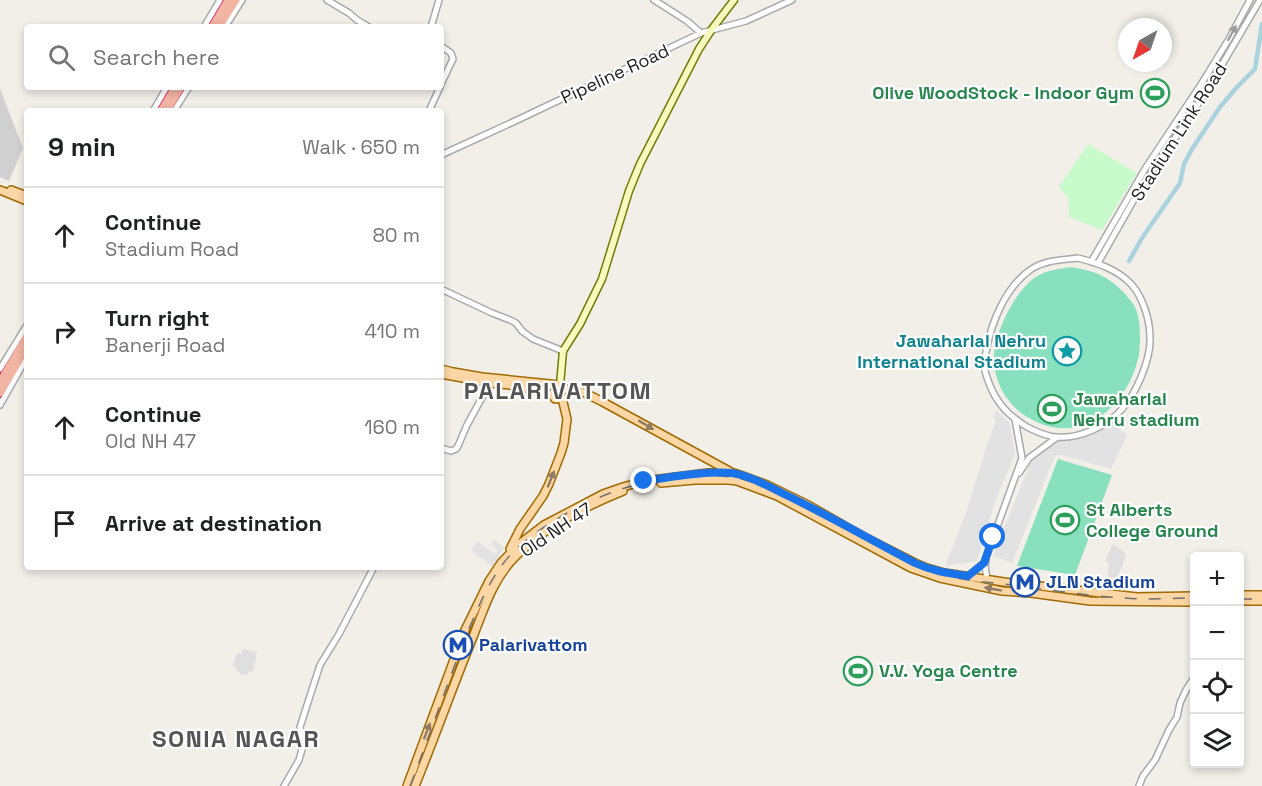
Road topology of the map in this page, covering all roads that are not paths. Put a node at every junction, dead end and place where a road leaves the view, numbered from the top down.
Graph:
1 (220, 0) edge
2 (228, 0) edge
3 (236, 0) edge
4 (242, 0) edge
5 (327, 0) edge
6 (439, 0) edge
7 (654, 0) edge
8 (734, 0) edge
9 (792, 0) edge
10 (1250, 0) edge
11 (1260, 0) edge
12 (218, 24) edge
13 (364, 24) edge
14 (432, 24) edge
15 (712, 29) junction
16 (701, 33) junction
17 (444, 48) edge
18 (444, 78) edge
19 (165, 90) edge
20 (173, 90) edge
21 (180, 90) edge
22 (187, 90) edge
23 (438, 90) edge
24 (1188, 104) junction
25 (155, 108) edge
26 (163, 108) edge
27 (169, 108) edge
28 (176, 108) edge
29 (430, 108) edge
30 (1195, 108) junction
31 (444, 154) edge
32 (0, 188) edge
33 (24, 195) edge
34 (24, 200) edge
35 (1095, 262) junction
36 (444, 290) edge
37 (24, 330) edge
38 (24, 341) edge
39 (563, 351) junction
40 (24, 352) edge
41 (24, 362) edge
42 (0, 369) edge
43 (444, 370) edge
44 (444, 375) edge
45 (0, 382) edge
46 (490, 383) junction
47 (560, 386) junction
48 (0, 393) edge
49 (552, 395) junction
50 (562, 398) junction
51 (0, 405) edge
52 (1015, 419) junction
53 (1056, 438) junction
54 (444, 449) edge
55 (1019, 469) junction
56 (737, 477) junction
57 (856, 535) junction
58 (519, 545) junction
59 (372, 570) edge
60 (968, 576) junction
61 (987, 580) junction
62 (1074, 590) junction
63 (1262, 595) edge
64 (1190, 596) edge
65 (1244, 596) edge
66 (1073, 599) junction
67 (1262, 601) edge
68 (1190, 602) edge
69 (1244, 602) edge
70 (1190, 684) edge
71 (284, 786) edge
72 (407, 786) edge
73 (416, 786) edge
74 (1139, 786) edge

1 - 12 street
2 - 12 highway
3 - 12 highway
4 - 12 street
5 - 13 street
6 - 14 street
7 - 16 street
8 - 15 main road
9 - 15 street, Pipeline Road
24 -> 10 street, Stadium Link Road
11 - 30 street, Stadium Link Road
15 - 16 street, Pipeline Road
15 - 39 main road
16 - 31 street, Pipeline Road
17 - 18 street
19 - 25 street
20 - 26 highway
21 - 27 highway
22 - 28 street
23 - 29 street
24 - 30 street
24 - 35 street, Stadium Link Road
30 - 35 street, Stadium Link Road
32 - 33 main road
32 - 34 main road
35 - 52 street
35 - 53 street
36 - 39 street
37 - 42 street
38 - 45 highway
39 - 47 main road
40 - 48 highway
41 - 51 street
43 - 47 main road
44 - 46 main road
46 - 49 main road
46 - 54 street
47 - 49 main road
47 - 50 main road
47 -> 56 main road
49 - 50 main road
58 -> 50 main road, Old NH 47
52 - 53 street
52 - 55 street
53 - 55 street
55 - 60 street
55 - 61 street
56 - 57 main road
56 - 58 main road, Old NH 47
57 - 60 main road
66 -> 57 main road
72 -> 58 main road, Old NH 47
58 - 73 main road, Old NH 47
59 - 71 street
60 - 61 main road
61 - 62 main road
62 - 64 main road
62 - 66 main road
63 - 65 main road
66 - 68 main road
67 - 69 main road
70 - 74 street

